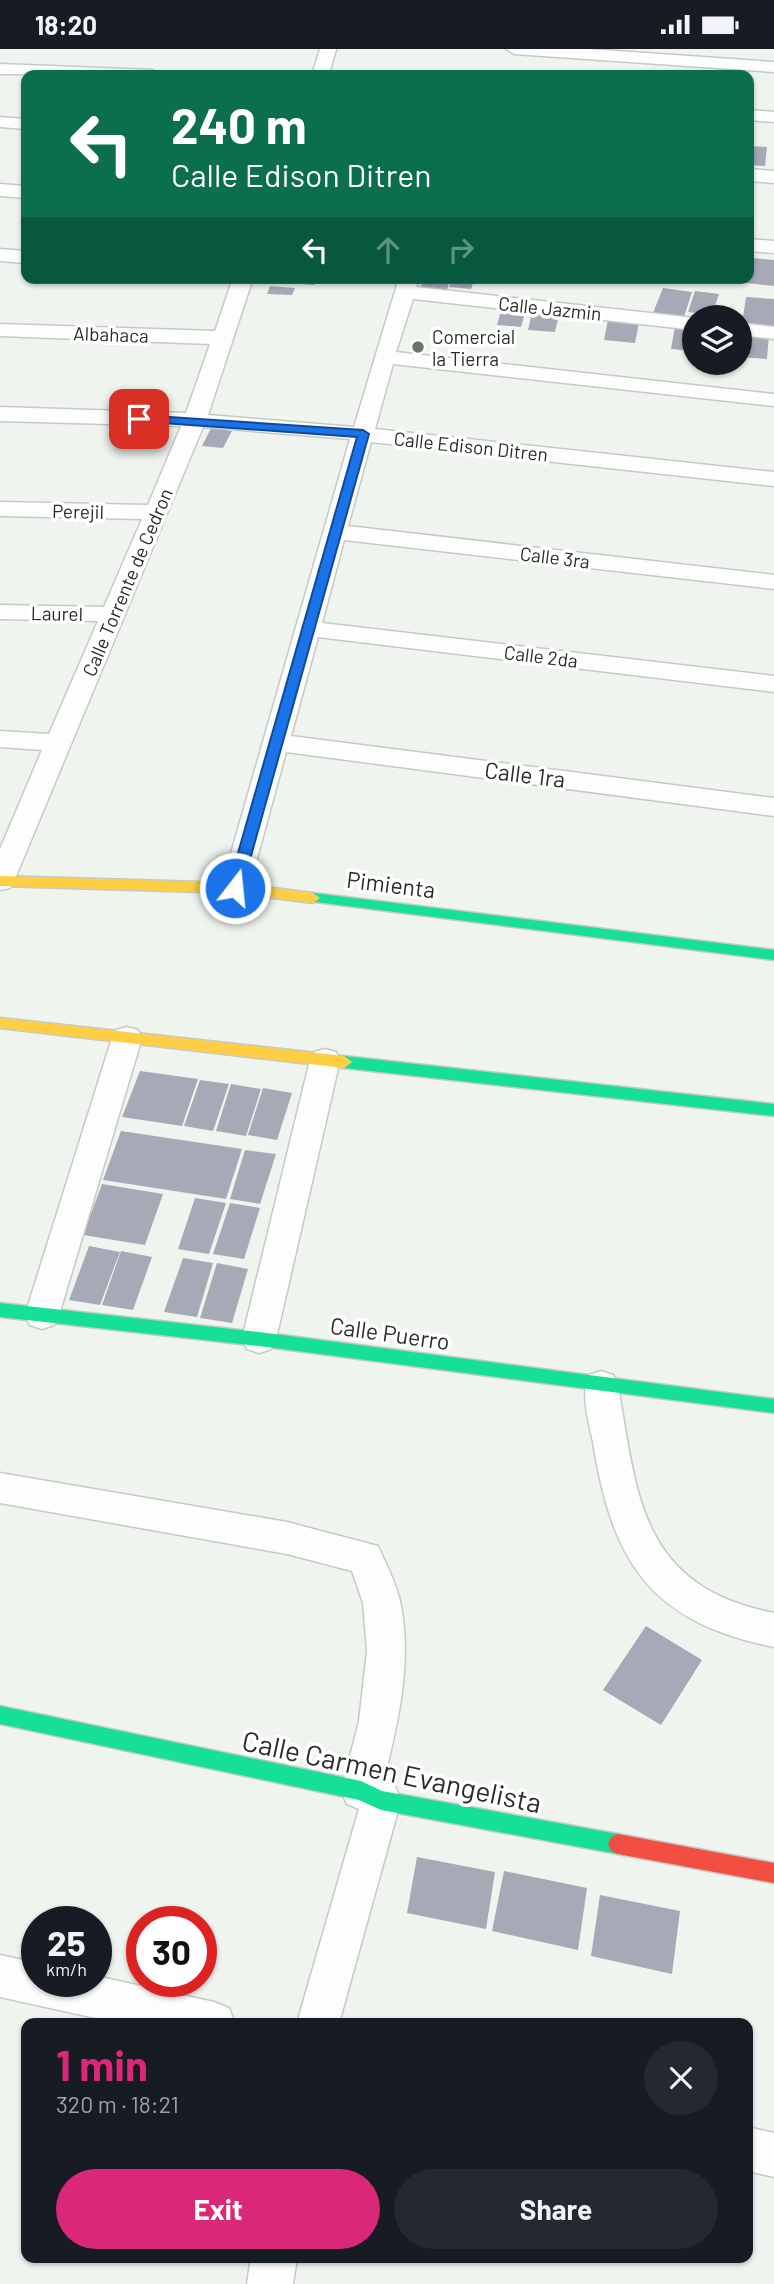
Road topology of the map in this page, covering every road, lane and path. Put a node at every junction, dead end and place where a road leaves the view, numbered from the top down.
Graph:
1 (328, 49) edge
2 (514, 49) edge
3 (774, 67) edge
4 (0, 69) edge
5 (25, 70) edge
6 (322, 70) edge
7 (754, 115) edge
8 (774, 117) edge
9 (0, 122) edge
10 (21, 124) edge
11 (754, 176) edge
12 (774, 177) edge
13 (0, 190) edge
14 (21, 192) edge
15 (754, 245) edge
16 (774, 247) edge
17 (0, 255) edge
18 (21, 257) edge
19 (241, 284) edge
20 (407, 285) edge
21 (682, 322) edge
22 (0, 330) edge
23 (752, 330) edge
24 (774, 333) edge
25 (223, 338) junction
26 (384, 356) junction
27 (774, 400) edge
28 (0, 414) edge
29 (195, 420) junction
30 (363, 434) junction
31 (774, 479) edge
32 (0, 509) edge
33 (156, 512) junction
34 (335, 532) junction
35 (774, 582) edge
36 (0, 612) edge
37 (115, 614) junction
38 (308, 629) junction
39 (774, 684) edge
40 (0, 739) edge
41 (276, 742) junction
42 (57, 743) junction
43 (774, 807) edge
44 (0, 881) edge
45 (235, 888) junction
46 (774, 955) edge
47 (0, 1023) edge
48 (127, 1038) junction
49 (325, 1060) junction
50 (774, 1110) edge
51 (0, 1310) edge
52 (42, 1315) junction
53 (260, 1339) junction
54 (601, 1385) junction
55 (774, 1406) edge
56 (0, 1488) edge
57 (774, 1630) edge
58 (0, 1715) edge
59 (371, 1795) junction
60 (774, 1873) edge
61 (0, 1976) edge
62 (191, 2018) edge
63 (319, 2018) edge
64 (753, 2150) edge
65 (774, 2155) edge
66 (273, 2263) edge
67 (270, 2284) edge

1 - 6 street
2 - 3 street
4 - 5 street
7 - 8 street
9 - 10 street
11 - 12 street
13 - 14 street
15 - 16 street
17 - 18 street
19 - 25 street, Calle Torrente de Cedron
20 - 21 street, Calle Jazmin
20 - 26 street
22 - 25 street, Albahaca
23 - 24 street
25 - 29 street, Calle Torrente de Cedron
26 - 27 street
26 - 30 street
28 - 29 street, Calle Edison Ditren
29 - 30 street, Calle Edison Ditren
29 - 33 street, Calle Torrente de Cedron
30 - 31 street, Calle Edison Ditren
30 - 34 street
32 - 33 street, Perejil
33 - 37 street, Calle Torrente de Cedron
34 - 35 street, Calle 3ra
34 - 38 street
36 - 37 street, Laurel
37 - 42 street, Calle Torrente de Cedron
38 - 39 street, Calle 2da
38 - 41 street
40 - 42 street
41 - 43 street, Calle 1ra
41 - 45 street
42 - 44 street, Calle Torrente de Cedron
44 - 45 street, Pimienta
45 - 46 street, Pimienta
47 - 48 street
48 - 49 street
48 - 52 street
49 - 50 street
49 - 53 street
51 - 52 street, Calle Puerro
52 - 53 street, Calle Puerro
53 - 54 street, Calle Puerro
54 - 55 street, Calle Puerro
54 - 57 street
56 - 59 street
58 - 59 street, Calle Carmen Evangelista
59 - 60 street, Calle Carmen Evangelista
59 - 63 street
61 - 62 street
64 - 65 street
66 - 67 street

